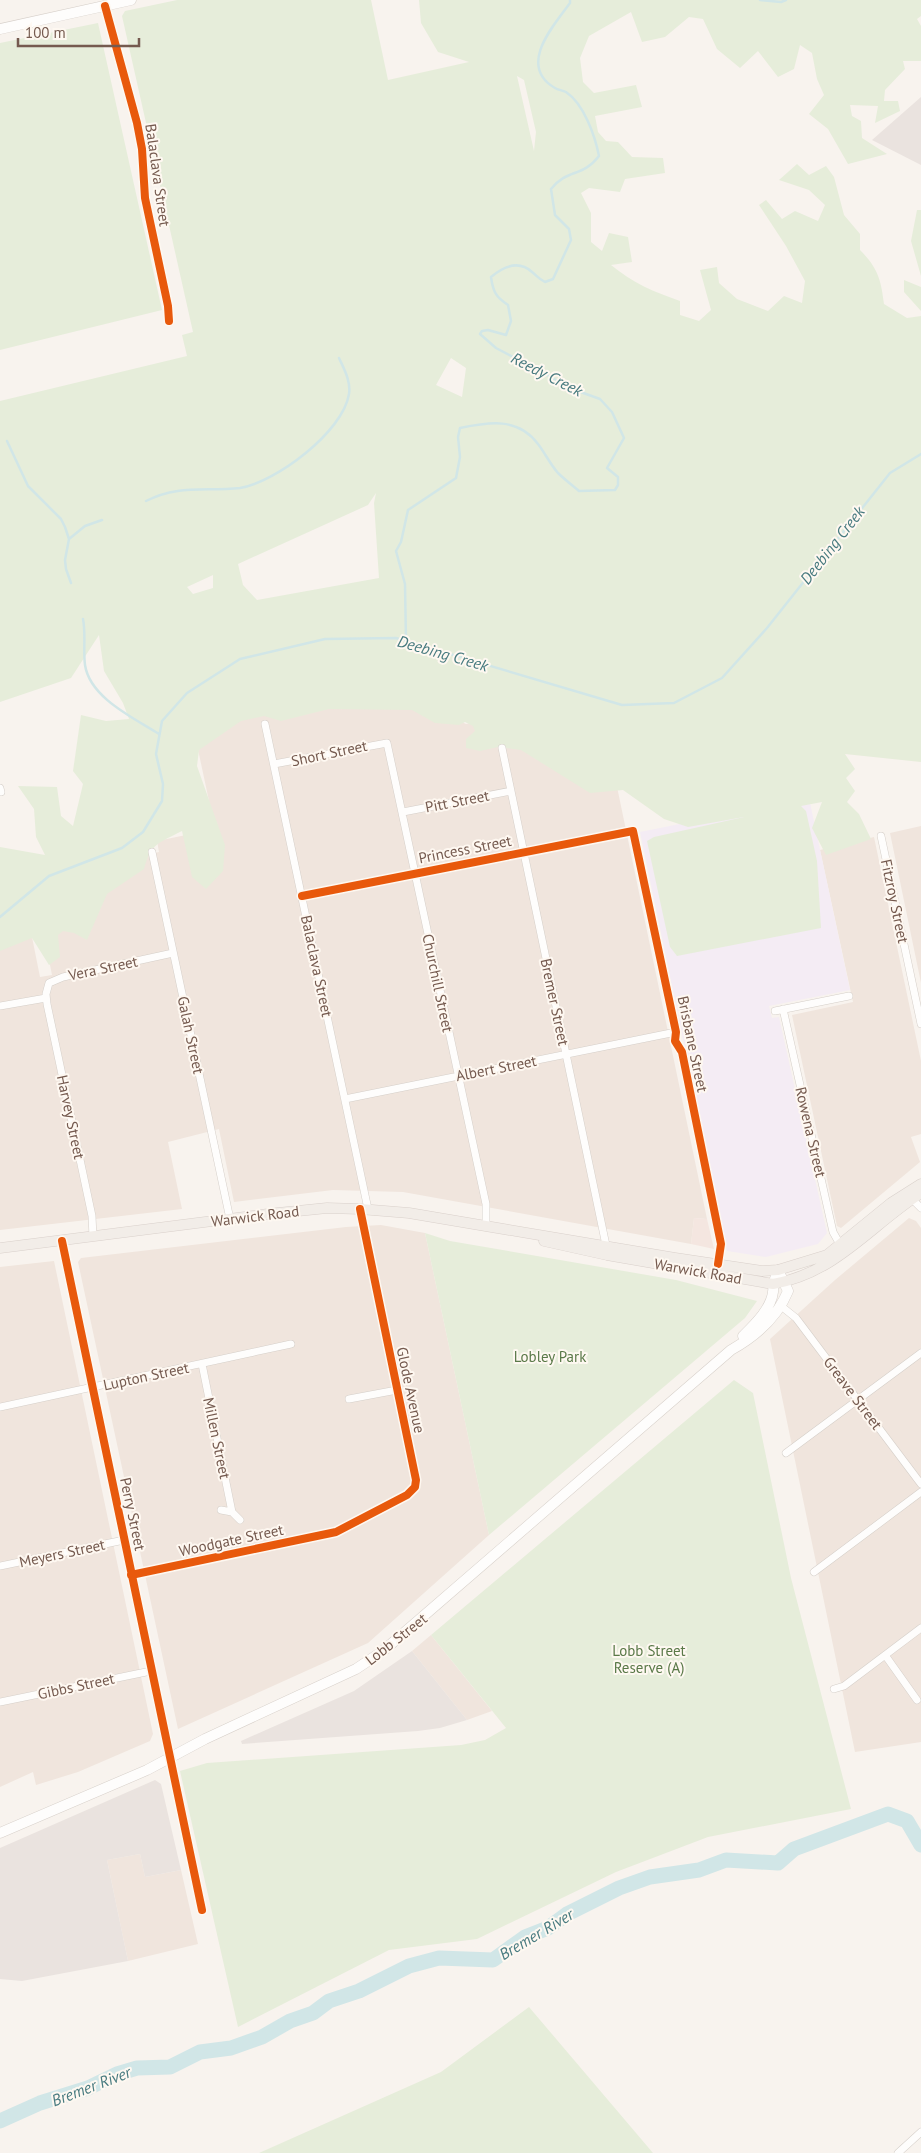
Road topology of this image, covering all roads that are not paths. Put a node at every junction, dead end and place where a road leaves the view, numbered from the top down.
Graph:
1 (131, 0) edge
2 (104, 6) junction
3 (0, 29) edge
4 (169, 322) dead end
5 (265, 724) dead end
6 (384, 742) joint
7 (502, 748) dead end
8 (274, 764) junction
9 (511, 791) junction
10 (403, 812) junction
11 (633, 831) joint
12 (881, 836) dead end
13 (152, 852) dead end
14 (524, 852) junction
15 (416, 873) junction
16 (302, 896) junction
17 (173, 953) junction
18 (849, 996) dead end
19 (46, 998) junction
20 (0, 1006) edge
21 (783, 1009) junction
22 (774, 1011) dead end
23 (921, 1024) edge
24 (676, 1032) junction
25 (567, 1054) junction
26 (457, 1076) junction
27 (345, 1099) junction
28 (921, 1184) edge
29 (921, 1193) edge
30 (909, 1196) junction
31 (921, 1208) edge
32 (364, 1209) junction
33 (230, 1219) junction
34 (486, 1227) junction
35 (93, 1237) junction
36 (62, 1241) junction
37 (0, 1248) edge
38 (843, 1249) junction
39 (607, 1251) junction
40 (718, 1264) junction
41 (778, 1270) junction
42 (784, 1282) junction
43 (773, 1284) junction
44 (781, 1306) junction
45 (291, 1344) dead end
46 (731, 1350) junction
47 (921, 1353) edge
48 (202, 1364) junction
49 (92, 1387) junction
50 (397, 1390) junction
51 (349, 1399) dead end
52 (858, 1400) junction
53 (0, 1407) edge
54 (786, 1453) dead end
55 (921, 1484) edge
56 (921, 1492) edge
57 (221, 1510) dead end
58 (232, 1512) junction
59 (240, 1520) dead end
60 (336, 1532) joint
61 (124, 1540) junction
62 (0, 1566) edge
63 (814, 1572) dead end
64 (131, 1575) junction
65 (921, 1628) edge
66 (885, 1655) junction
67 (152, 1671) junction
68 (834, 1689) dead end
69 (917, 1700) dead end
70 (0, 1702) edge
71 (170, 1756) junction
72 (0, 1833) edge
73 (202, 1910) dead end
74 (921, 2132) edge
75 (898, 2153) edge

1 - 2 main road
2 - 3 main road
2 - 4 street, Balaclava Street
5 - 8 street, Balaclava Street
6 - 8 street, Short Street
6 - 10 street, Churchill Street
7 - 9 street, Bremer Street
8 - 16 street, Balaclava Street
9 - 10 street, Pitt Street
9 - 14 street, Bremer Street
10 - 15 street, Churchill Street
11 - 14 street, Princess Street
11 - 24 street, Brisbane Street
12 - 23 street, Fitzroy Street
13 - 17 street, Galah Street
14 - 15 street, Princess Street
14 - 25 street, Bremer Street
15 - 16 street, Princess Street
15 - 26 street, Churchill Street
16 - 27 street, Balaclava Street
17 - 19 street, Vera Street
17 - 33 street, Galah Street
18 - 21 street
19 - 20 street
19 - 35 street, Harvey Street
21 - 22 street
21 - 38 street, Rowena Street
24 - 25 street, Albert Street
24 - 40 street, Brisbane Street
25 - 26 street, Albert Street
25 - 39 street, Bremer Street
26 - 27 street, Albert Street
26 - 34 street, Churchill Street
27 - 32 street, Balaclava Street
28 - 30 main road, Warwick Road
29 - 30 main road, Warwick Road
30 - 31 street
30 - 38 main road, Warwick Road
32 - 33 main road, Warwick Road
32 - 34 main road, Warwick Road
32 - 50 street, Glode Avenue
33 - 35 main road, Warwick Road
34 - 39 main road, Warwick Road
35 - 36 main road, Warwick Road
36 - 37 main road, Warwick Road
36 - 49 street, Perry Street
38 - 41 main road, Warwick Road
38 - 42 main road, Warwick Road
39 - 40 main road, Warwick Road
39 - 43 main road, Warwick Road
40 - 41 main road, Warwick Road
41 - 42 main road
41 - 43 main road, Lobb Street
42 - 43 main road, Warwick Road
42 - 44 main road
43 - 46 main road, Lobb Street
44 - 46 main road, Lobb Street
44 - 52 street, Greave Street
45 - 48 street, Lupton Street
46 - 71 main road, Lobb Street
47 - 52 street
48 - 49 street, Lupton Street
48 - 58 street, Millen Street
49 - 53 street, Lupton Street
49 - 61 street, Perry Street
50 - 51 street
50 - 60 street, Glode Avenue
52 - 54 street
52 - 55 street, Greave Street
56 - 63 street
57 - 58 street
58 - 59 street
60 - 64 street, Woodgate Street
61 - 62 street, Meyers Street
61 - 64 street, Perry Street
64 - 67 street, Perry Street
65 - 66 street
66 - 68 street
66 - 69 street
67 - 70 street, Gibbs Street
67 - 71 street, Perry Street
71 - 72 main road, Lobb Street
71 - 73 street, Perry Street
74 - 75 street

